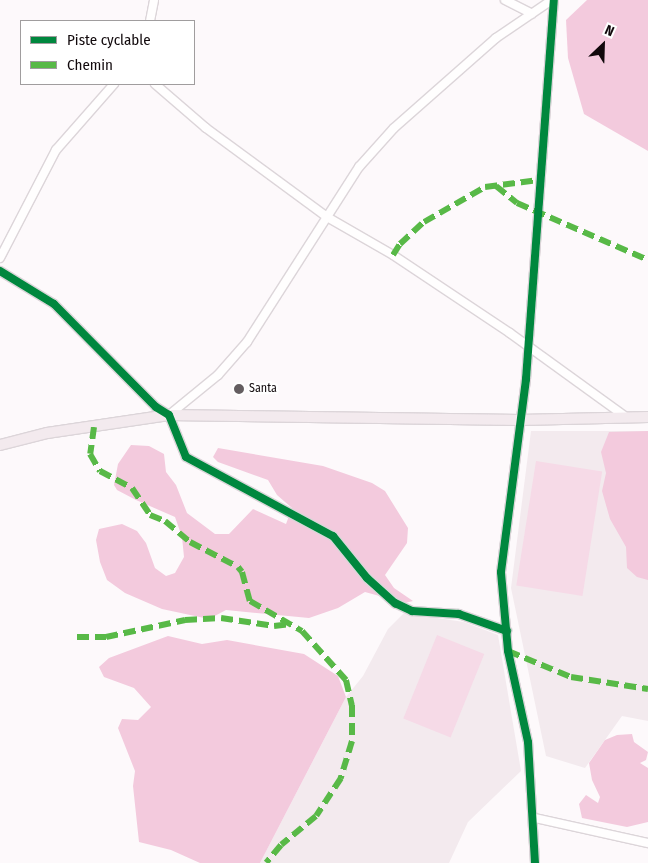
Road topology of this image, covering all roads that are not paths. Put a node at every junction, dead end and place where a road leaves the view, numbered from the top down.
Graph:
1 (154, 0) edge
2 (505, 0) edge
3 (553, 0) edge
4 (532, 14) junction
5 (150, 20) edge
6 (113, 85) edge
7 (156, 85) edge
8 (327, 217) junction
9 (0, 258) edge
10 (0, 271) edge
11 (527, 346) junction
12 (169, 415) junction
13 (626, 417) junction
14 (648, 417) edge
15 (520, 420) junction
16 (0, 445) edge
17 (507, 631) junction
18 (534, 818) junction
19 (648, 843) edge
20 (536, 863) edge

1 - 5 street
2 - 4 street
3 - 4 street
3 - 11 street
4 - 8 street
6 - 9 street
7 - 8 street
8 - 11 street
8 - 12 street
10 - 12 street
11 - 13 street
11 - 15 street
12 - 15 main road
12 - 16 main road
12 - 17 street
13 - 14 main road
13 - 15 main road
15 - 17 street
17 - 18 street
18 - 19 street
18 - 20 street

